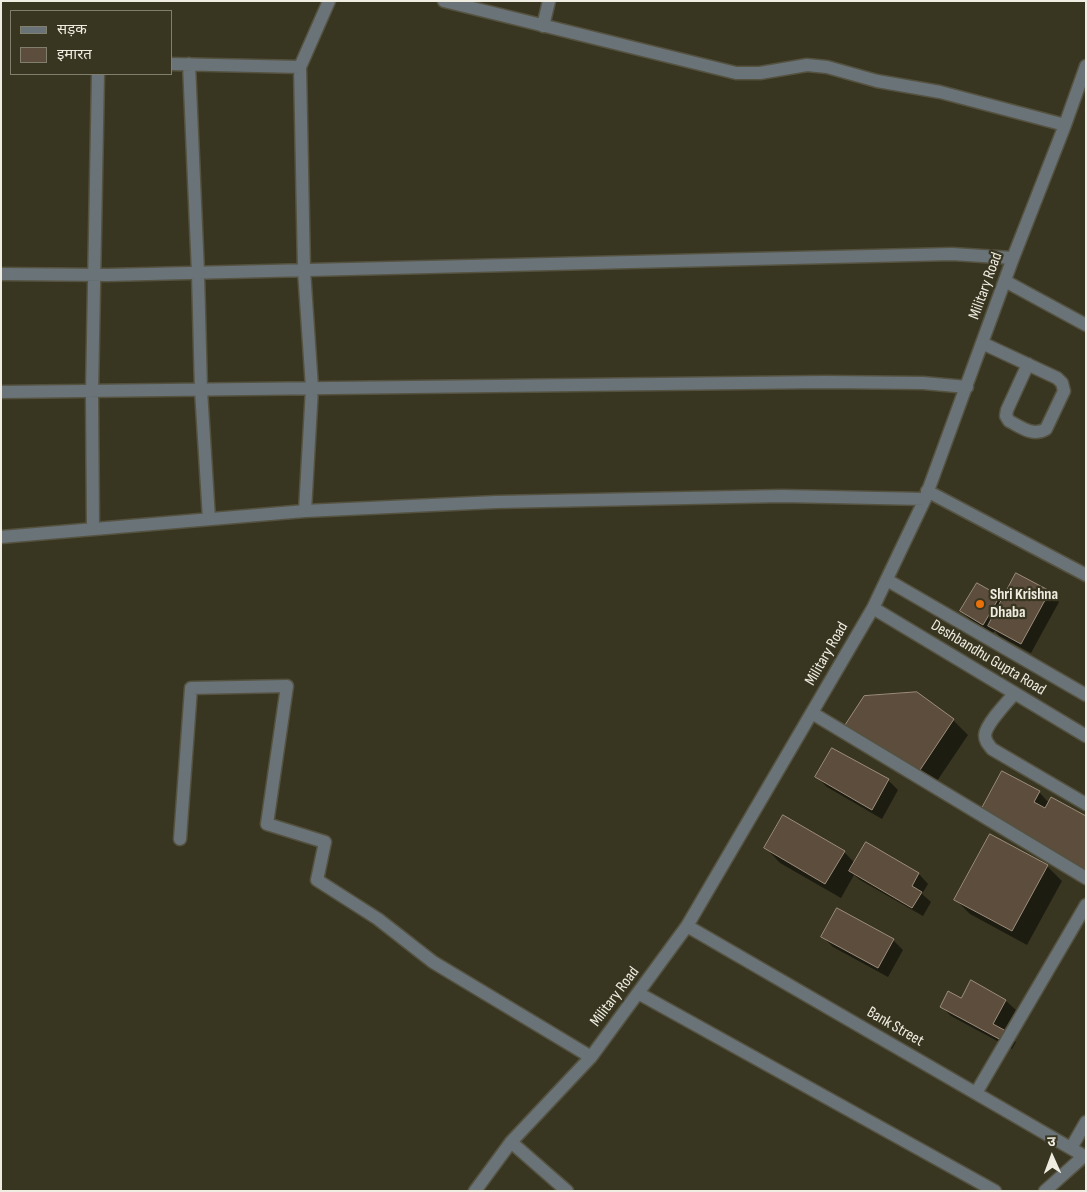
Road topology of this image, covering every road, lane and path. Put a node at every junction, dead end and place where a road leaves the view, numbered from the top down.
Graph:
1 (329, 1) edge
2 (444, 1) edge
3 (549, 1) edge
4 (543, 26) junction
5 (172, 64) edge
6 (189, 64) junction
7 (300, 67) junction
8 (1085, 71) edge
9 (98, 75) edge
10 (1081, 93) edge
11 (1065, 125) junction
12 (1013, 258) junction
13 (304, 270) junction
14 (198, 273) junction
15 (1, 274) edge
16 (94, 275) junction
17 (1005, 281) junction
18 (1086, 325) edge
19 (982, 343) junction
20 (1028, 364) junction
21 (967, 387) junction
22 (312, 388) junction
23 (200, 390) junction
24 (1, 392) edge
25 (92, 392) junction
26 (926, 495) junction
27 (305, 511) junction
28 (209, 519) junction
29 (93, 529) junction
30 (1, 538) edge
31 (1086, 575) edge
32 (887, 580) junction
33 (873, 608) junction
34 (1014, 693) junction
35 (1086, 695) edge
36 (812, 712) junction
37 (1086, 736) edge
38 (1086, 804) edge
39 (180, 840) dead end
40 (1086, 878) edge
41 (1086, 905) edge
42 (687, 926) junction
43 (638, 993) junction
44 (591, 1057) junction
45 (976, 1093) junction
46 (1086, 1122) edge
47 (512, 1142) junction
48 (1070, 1148) junction
49 (1085, 1157) edge
50 (475, 1191) edge
51 (567, 1191) edge
52 (995, 1191) edge
53 (1045, 1191) edge

1 - 7 street
2 - 4 street
3 - 4 street
4 - 11 street
5 - 6 street
6 - 7 street
6 - 14 street
7 - 13 street
8 - 10 street, Military Road
9 - 16 street
10 - 11 street, Military Road
11 - 12 street, Military Road
12 - 13 street
12 - 17 street, Military Road
13 - 14 street
13 - 22 street
14 - 16 street
14 - 23 street
15 - 16 street
16 - 25 street
17 - 18 street
17 - 19 street, Military Road
19 - 20 street
19 - 21 street, Military Road
20 - 20 street
21 - 22 street
21 - 26 street, Military Road
22 - 23 street
22 - 27 street
23 - 25 street
23 - 28 street
24 - 25 street
25 - 29 street
26 - 27 street
26 - 31 street
26 - 32 street, Military Road
27 - 28 street
28 - 29 street
29 - 30 street
32 - 33 street, Military Road
32 - 35 street, Deshbandhu Gupta Road
33 - 34 street, Deshbandhu Gupta Road
33 - 36 street, Military Road
34 - 37 street, Deshbandhu Gupta Road
34 - 38 street
36 - 40 street
36 - 42 street, Military Road
39 - 44 street
41 - 45 street
42 - 43 street, Military Road
42 - 45 street, Bank Street
43 - 44 street, Military Road
43 - 52 street
44 - 47 street, Military Road
45 - 48 street, Bank Street
46 - 48 street
47 - 50 street, Military Road
47 - 51 street
48 - 49 street, Bank Street
49 - 53 street

